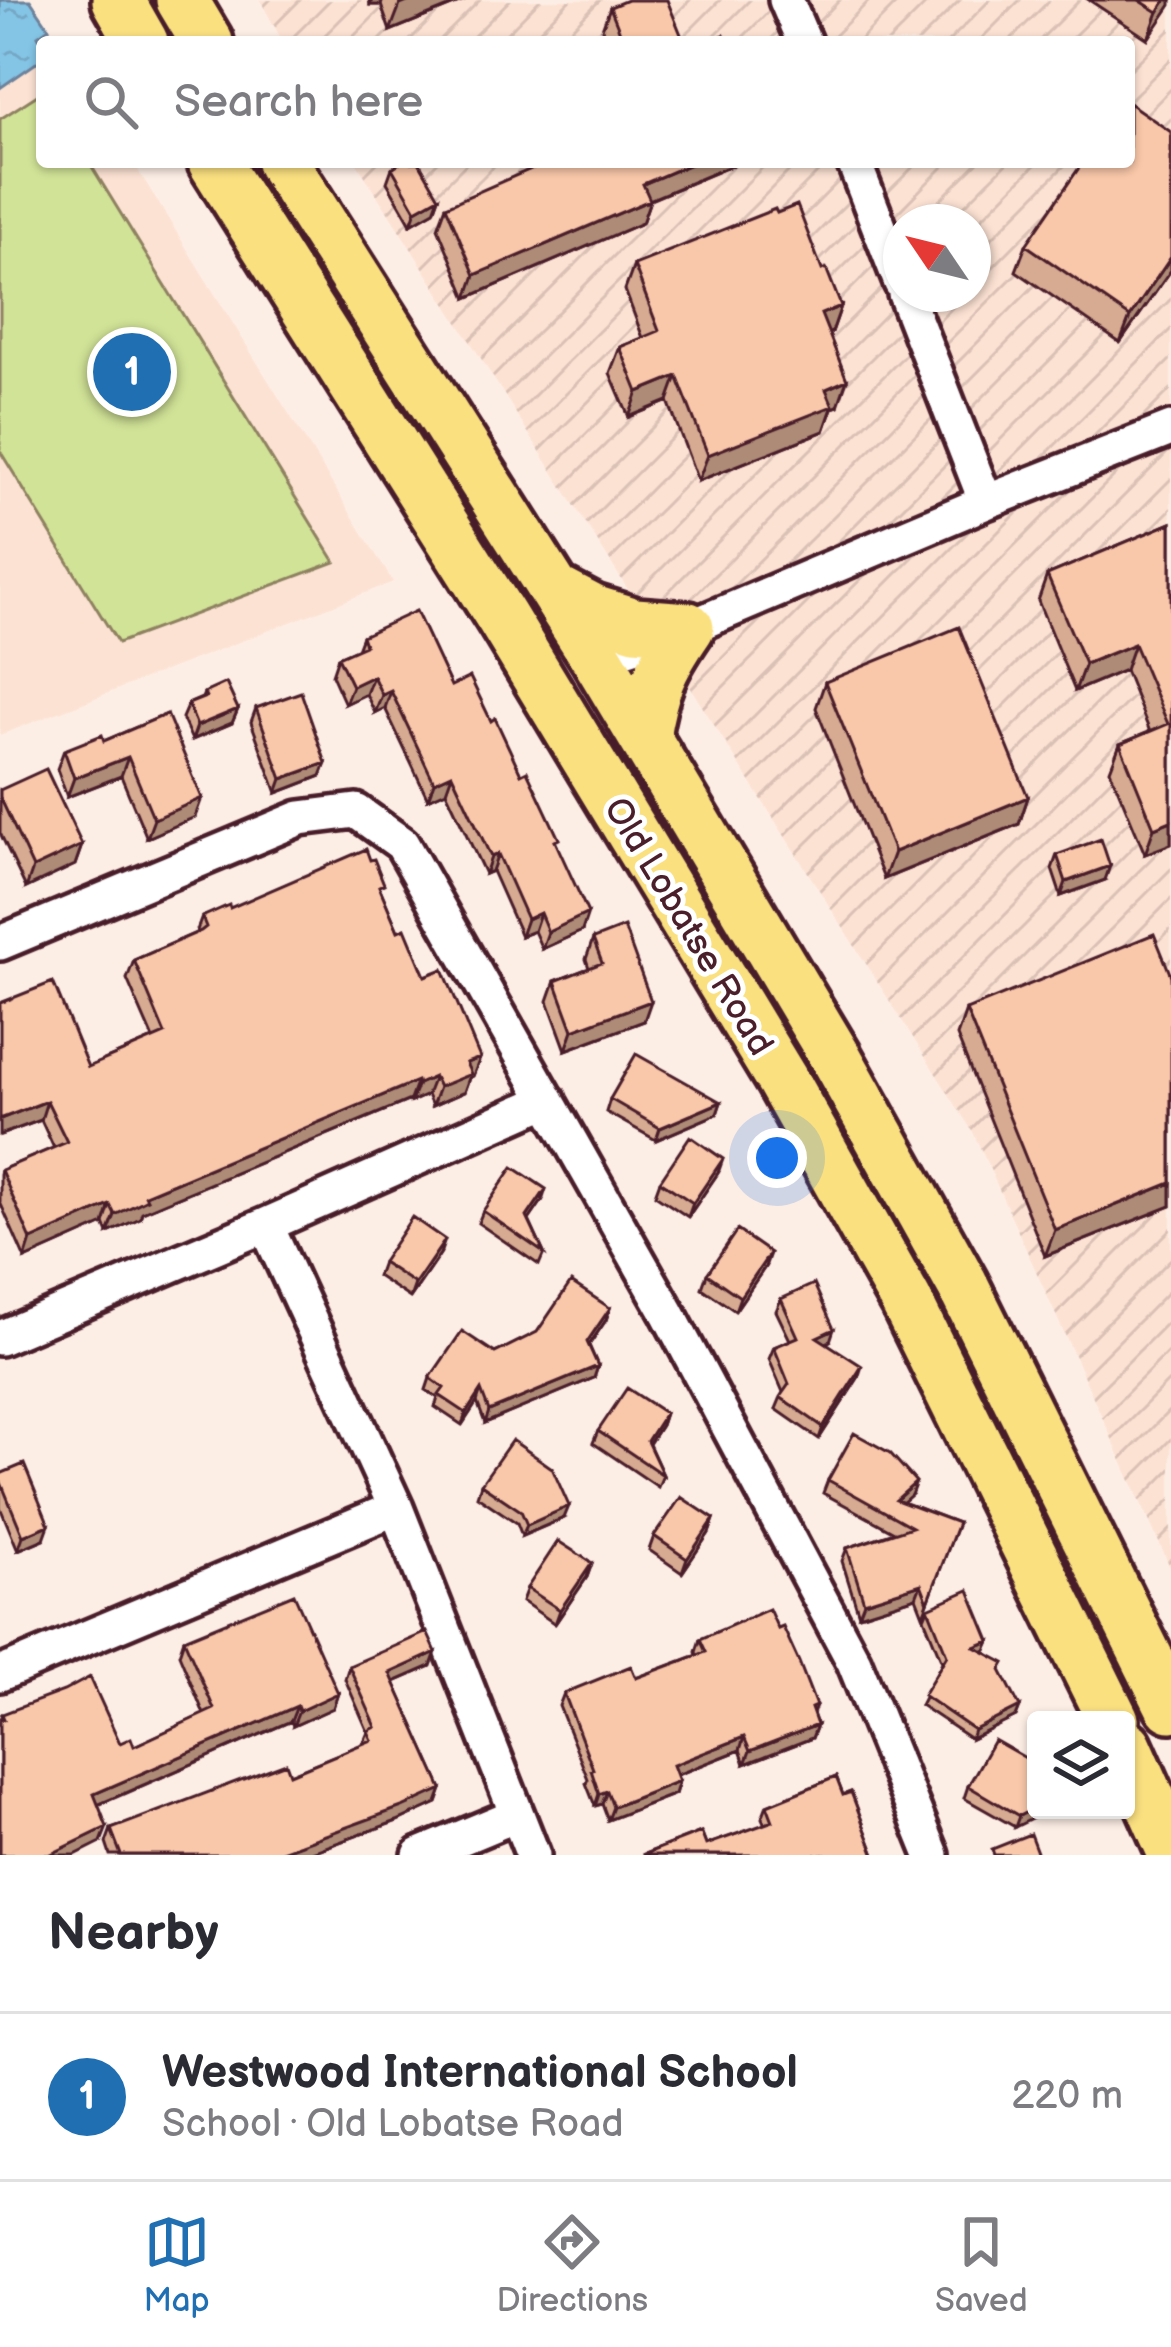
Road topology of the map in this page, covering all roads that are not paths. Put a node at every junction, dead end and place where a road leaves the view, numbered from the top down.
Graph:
1 (118, 0) edge
2 (182, 0) edge
3 (786, 0) edge
4 (139, 36) edge
5 (203, 36) edge
6 (801, 36) edge
7 (218, 168) edge
8 (285, 168) edge
9 (856, 168) edge
10 (883, 237) edge
11 (912, 312) edge
12 (1171, 429) edge
13 (986, 502) junction
14 (555, 591) junction
15 (502, 618) junction
16 (688, 628) junction
17 (597, 658) junction
18 (565, 725) junction
19 (644, 736) junction
20 (0, 943) edge
21 (548, 1100) junction
22 (266, 1226) junction
23 (0, 1338) edge
24 (396, 1508) junction
25 (0, 1674) edge
26 (1171, 1706) edge
27 (1109, 1711) edge
28 (1135, 1766) edge
29 (516, 1815) junction
30 (1171, 1847) edge
31 (420, 1855) edge
32 (533, 1855) edge
33 (932, 1855) edge

1 - 4 main road
2 - 5 main road
3 - 6 street
7 - 15 main road, Old Lobatse Road
8 - 14 main road, Old Lobatse Road
9 - 10 street
11 - 13 street
12 - 13 street
13 - 16 street
14 - 16 main road
14 - 17 main road, Old Lobatse Road
15 - 17 main road
15 - 18 main road, Old Lobatse Road
16 - 17 street
16 - 19 main road
17 - 18 main road
17 - 19 main road, Old Lobatse Road
18 - 27 main road, Old Lobatse Road
19 - 26 main road, Old Lobatse Road
20 - 21 street
21 - 22 street
21 - 33 street
22 - 23 street
22 - 24 street
24 - 25 street
24 - 29 street
28 - 30 main road
29 - 31 street
29 - 32 street

